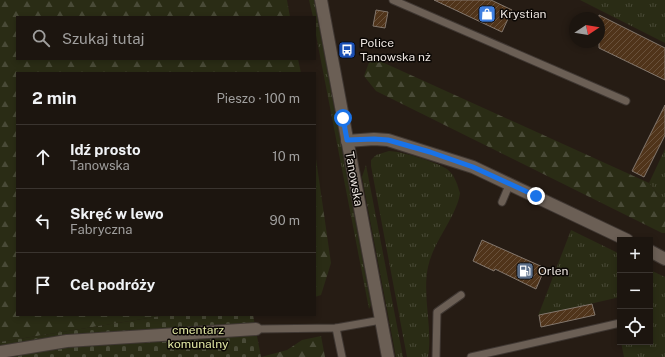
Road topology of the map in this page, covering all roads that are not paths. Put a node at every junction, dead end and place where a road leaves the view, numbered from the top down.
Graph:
1 (324, 0) edge
2 (393, 0) edge
3 (626, 101) dead end
4 (347, 140) junction
5 (510, 183) junction
6 (502, 202) dead end
7 (621, 237) edge
8 (653, 253) edge
9 (665, 259) edge
10 (460, 295) dead end
11 (381, 320) junction
12 (617, 324) edge
13 (336, 328) junction
14 (256, 329) joint
15 (0, 352) edge
16 (342, 357) edge
17 (388, 357) edge
18 (436, 357) edge
19 (471, 357) edge

1 - 4 street, Tanowska
2 - 3 lane
4 - 5 street
4 - 11 street, Tanowska
5 - 6 lane
5 - 7 street
8 - 9 street
10 - 18 lane
11 - 13 lane
11 - 17 street, Tanowska
12 - 19 lane
13 - 14 lane
13 - 16 lane
14 - 15 street

